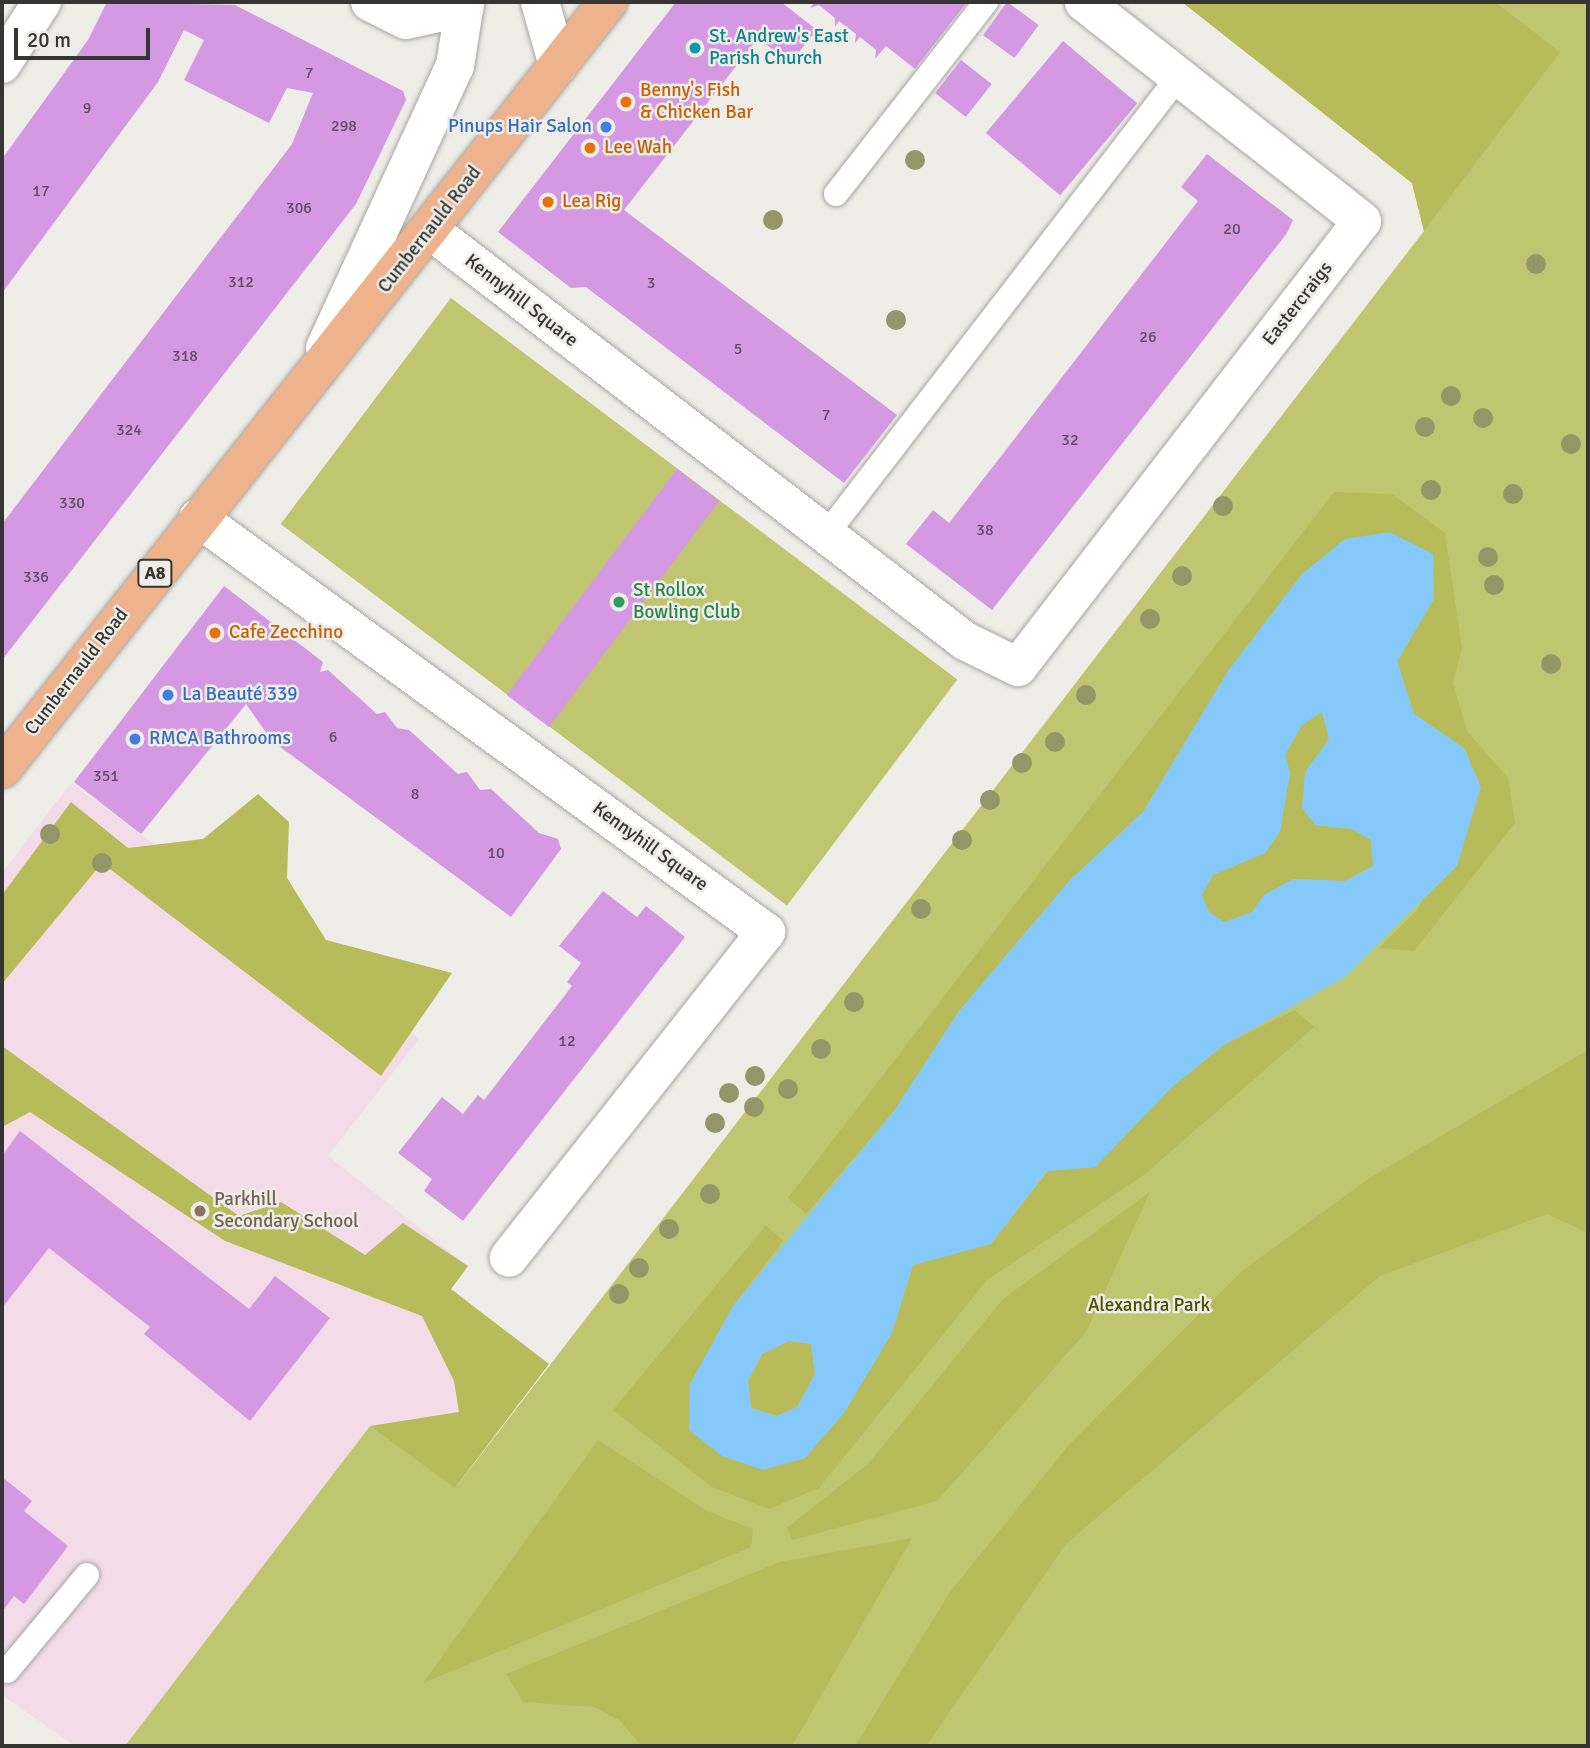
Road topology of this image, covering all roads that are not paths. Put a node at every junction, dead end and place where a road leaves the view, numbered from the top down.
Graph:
1 (42, 2) edge
2 (370, 2) edge
3 (540, 2) edge
4 (608, 2) edge
5 (986, 2) edge
6 (1084, 2) edge
7 (465, 4) edge
8 (406, 20) joint
9 (2, 64) edge
10 (558, 65) junction
11 (1179, 76) junction
12 (836, 194) dead end
13 (431, 231) junction
14 (311, 379) junction
15 (198, 518) junction
16 (825, 536) junction
17 (1018, 667) joint
18 (2, 769) edge
19 (509, 1258) dead end
20 (87, 1574) dead end
21 (2, 1667) edge

1 - 9 street
2 - 8 street
3 - 10 street
4 - 10 main road, A8
5 - 12 lane
6 - 11 street, Eastercraigs
7 - 8 street
7 - 14 street, Cumbernauld Road
10 - 13 main road, Cumbernauld Road / A8
11 - 16 lane
11 - 17 street, Eastercraigs
13 - 14 main road, Cumbernauld Road / A8
13 - 16 street, Kennyhill Square
14 - 15 main road, Cumbernauld Road / A8
15 - 18 main road, Cumbernauld Road / A8
15 - 19 street, Kennyhill Square
16 - 17 street, Kennyhill Square
20 - 21 lane

